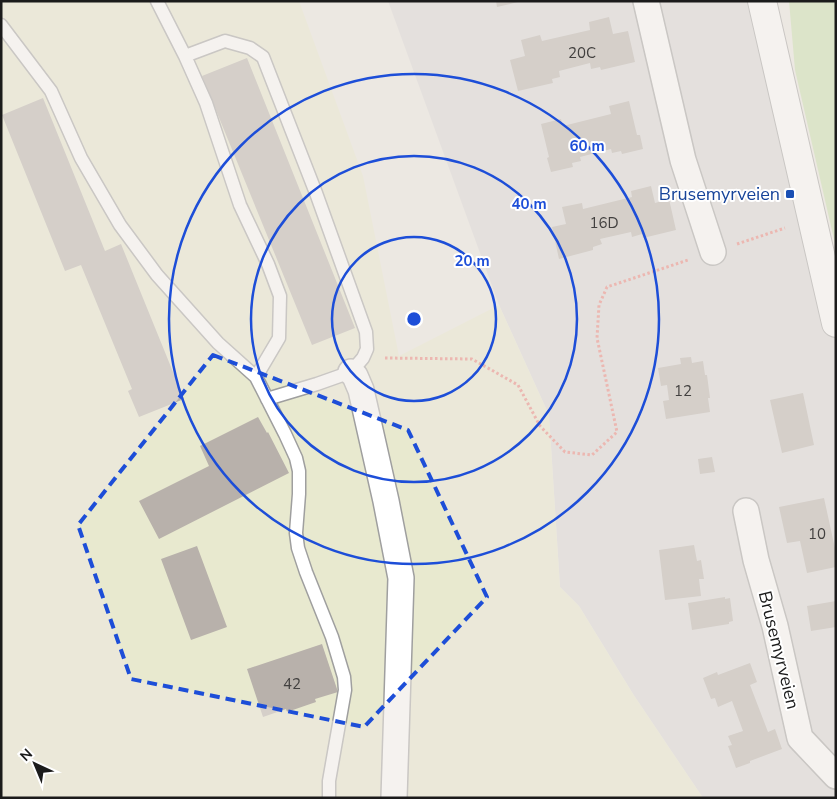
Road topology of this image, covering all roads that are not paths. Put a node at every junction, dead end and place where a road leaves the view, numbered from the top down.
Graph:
1 (157, 1) edge
2 (646, 1) edge
3 (762, 1) edge
4 (1, 25) edge
5 (185, 56) junction
6 (713, 252) road end
7 (836, 323) edge
8 (357, 365) junction
9 (256, 377) junction
10 (267, 399) junction
11 (746, 511) dead end
12 (836, 776) edge
13 (329, 798) edge
14 (394, 798) edge

1 - 5 lane
2 - 6 street
3 - 7 street
4 - 9 lane
5 - 8 lane
5 - 9 lane
8 - 10 lane
8 - 14 street
9 - 10 lane
10 - 13 lane
11 - 12 street, Brusemyrveien

